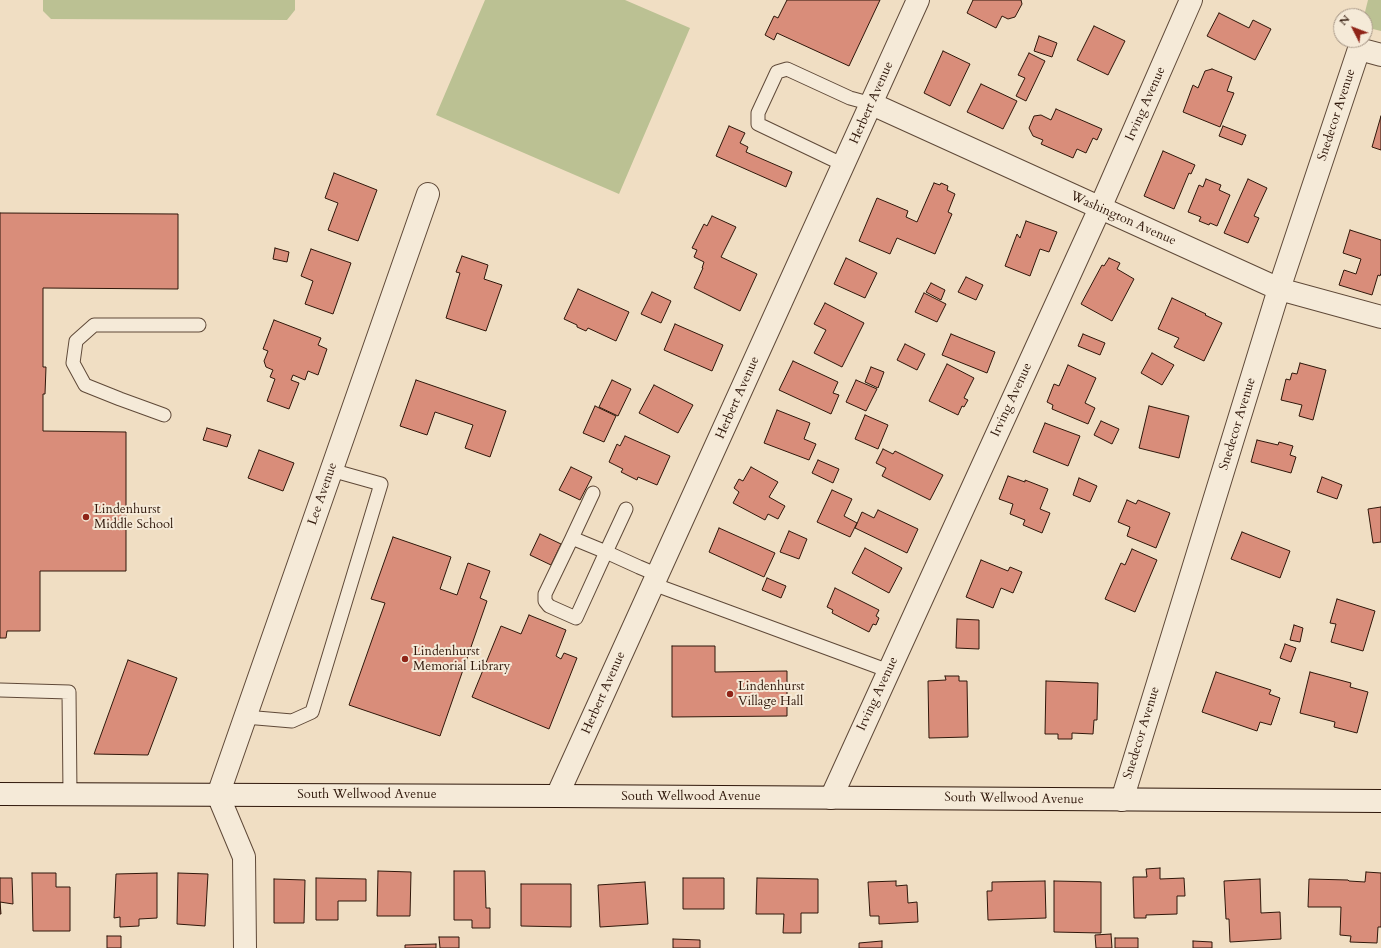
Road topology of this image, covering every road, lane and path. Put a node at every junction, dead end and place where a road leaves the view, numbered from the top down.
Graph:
1 (918, 0) edge
2 (1191, 0) edge
3 (1381, 55) edge
4 (872, 104) junction
5 (844, 165) junction
6 (428, 194) dead end
7 (1100, 208) junction
8 (1279, 289) junction
9 (1381, 317) edge
10 (199, 324) dead end
11 (164, 415) dead end
12 (332, 470) junction
13 (593, 492) dead end
14 (626, 509) dead end
15 (572, 538) junction
16 (606, 552) junction
17 (655, 580) junction
18 (888, 671) junction
19 (0, 690) edge
20 (245, 717) junction
21 (0, 794) edge
22 (70, 794) junction
23 (218, 795) junction
24 (557, 796) junction
25 (831, 798) junction
26 (1122, 800) junction
27 (1381, 801) edge
28 (245, 948) edge

1 - 4 street, Herbert Avenue
2 - 7 street, Irving Avenue
3 - 8 street, Snedecor Avenue
4 - 5 street, Herbert Avenue
4 - 5 lane
4 - 7 street, Washington Avenue
5 - 17 street, Herbert Avenue
6 - 12 street, Lee Avenue
7 - 8 street, Washington Avenue
7 - 18 street, Irving Avenue
8 - 9 street, Washington Avenue
8 - 26 street, Snedecor Avenue
10 - 11 lane
12 - 20 street, Lee Avenue
12 - 20 lane
13 - 15 lane
14 - 16 lane
15 - 16 lane
15 - 16 lane
16 - 17 lane
17 - 18 lane
17 - 24 street, Herbert Avenue
18 - 25 street, Irving Avenue
19 - 22 lane
20 - 23 street, Lee Avenue
21 - 22 street, South Wellwood Avenue
22 - 23 street, South Wellwood Avenue
23 - 24 street, South Wellwood Avenue
23 - 28 street
24 - 25 street, South Wellwood Avenue
25 - 26 street, South Wellwood Avenue
26 - 27 street, South Wellwood Avenue

